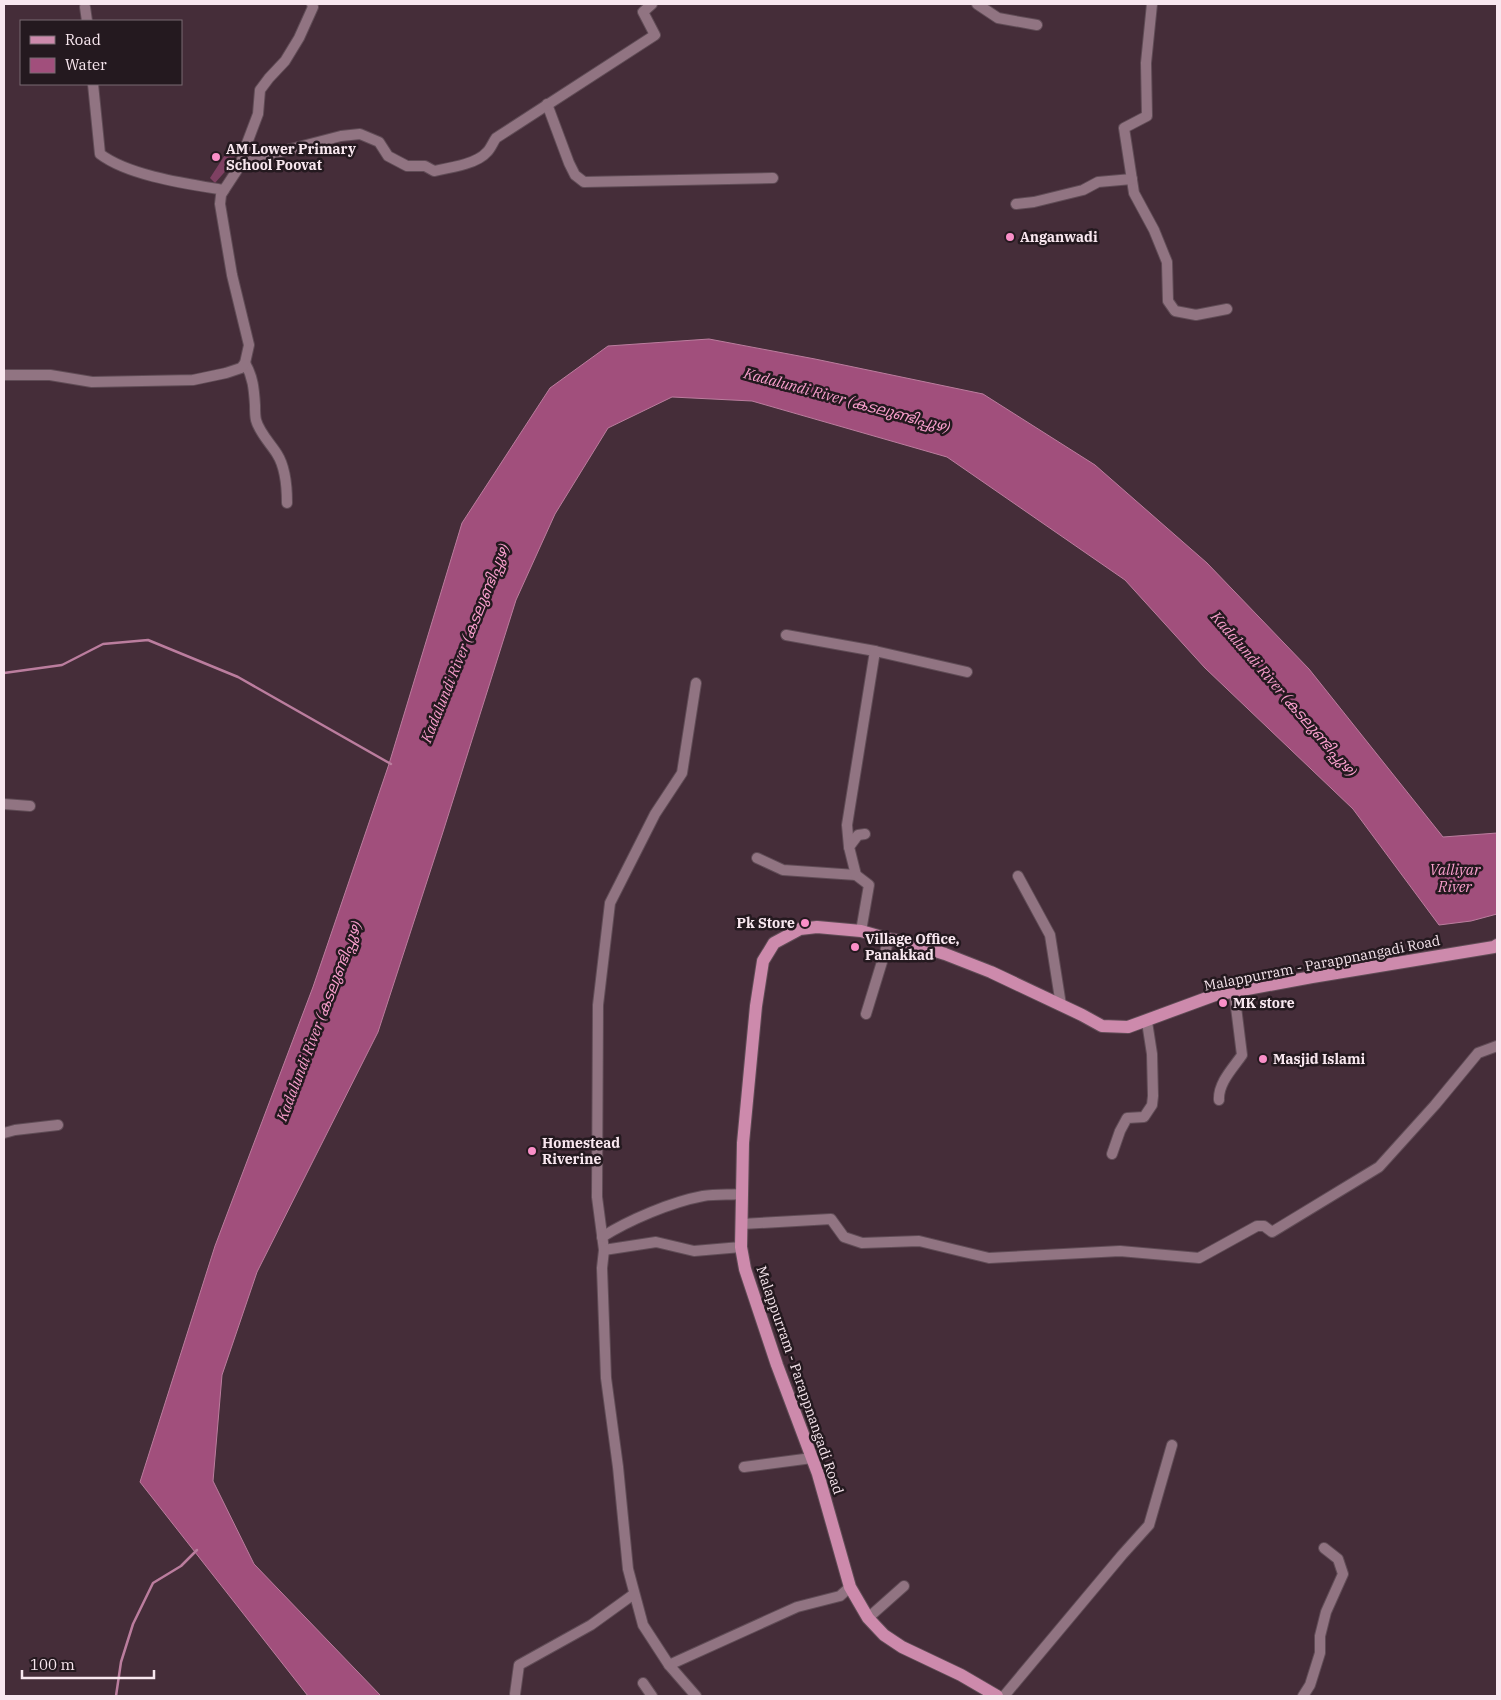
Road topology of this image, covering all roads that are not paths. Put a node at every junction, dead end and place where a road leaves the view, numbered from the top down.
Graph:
1 (312, 4) edge
2 (652, 4) edge
3 (976, 4) edge
4 (1152, 4) edge
5 (85, 7) dead end
6 (87, 20) edge
7 (1037, 25) dead end
8 (93, 85) edge
9 (547, 104) junction
10 (242, 164) junction
11 (773, 178) dead end
12 (1132, 179) junction
13 (224, 190) junction
14 (1016, 204) dead end
15 (1227, 309) dead end
16 (245, 363) junction
17 (4, 375) edge
18 (287, 503) dead end
19 (786, 635) dead end
20 (875, 651) junction
21 (967, 672) dead end
22 (696, 683) dead end
23 (4, 804) edge
24 (30, 806) dead end
25 (864, 834) dead end
26 (849, 847) junction
27 (756, 858) dead end
28 (856, 876) junction
29 (1018, 876) dead end
30 (862, 931) junction
31 (889, 939) junction
32 (1497, 945) edge
33 (1234, 991) junction
34 (1061, 1005) junction
35 (866, 1014) dead end
36 (1146, 1022) junction
37 (1497, 1046) edge
38 (1219, 1100) dead end
39 (58, 1125) dead end
40 (4, 1134) edge
41 (1112, 1154) dead end
42 (742, 1194) junction
43 (742, 1224) junction
44 (602, 1237) junction
45 (741, 1247) junction
46 (604, 1250) junction
47 (1172, 1446) dead end
48 (812, 1458) junction
49 (744, 1467) dead end
50 (1324, 1548) dead end
51 (850, 1586) junction
52 (904, 1586) dead end
53 (634, 1594) junction
54 (868, 1618) junction
55 (669, 1665) junction
56 (643, 1683) dead end
57 (515, 1694) dead end
58 (652, 1696) edge
59 (696, 1696) edge
60 (997, 1696) edge
61 (1004, 1696) edge
62 (1302, 1696) edge

1 - 10 street
2 - 9 street
3 - 7 street
4 - 12 street
5 - 6 street
8 - 13 street
9 - 10 street
9 - 11 street
10 - 13 street
12 - 14 street
12 - 15 street
13 - 16 street
16 - 17 street
16 - 18 street
19 - 20 street
20 - 21 street
20 - 26 street
22 - 44 street
23 - 24 street
25 - 26 street
26 - 28 street
27 - 28 street
28 - 30 street
29 - 34 street
30 - 31 main road, Malappurram - Parappnangadi Road
30 - 42 main road, Malappurram - Parappnangadi Road
31 - 34 main road, Malappurram - Parappnangadi Road
31 - 35 street
32 - 33 main road, Malappurram - Parappnangadi Road
33 - 36 main road, Malappurram - Parappnangadi Road
33 - 38 street
34 - 36 main road, Malappurram - Parappnangadi Road
36 - 41 street
37 - 43 street
39 - 40 street
42 - 43 main road, Malappurram - Parappnangadi Road
42 - 44 street
43 - 45 main road, Malappurram - Parappnangadi Road
44 - 46 street
45 - 46 street
45 - 48 main road, Malappurram - Parappnangadi Road
46 - 53 street
47 - 61 street
48 - 49 street
48 - 51 main road, Malappurram - Parappnangadi Road
50 - 62 street
51 - 54 main road, Malappurram - Parappnangadi Road
51 - 55 street
52 - 54 street
53 - 55 street
53 - 57 street
54 - 60 main road, Malappurram - Parappnangadi Road
55 - 59 street
56 - 58 street

